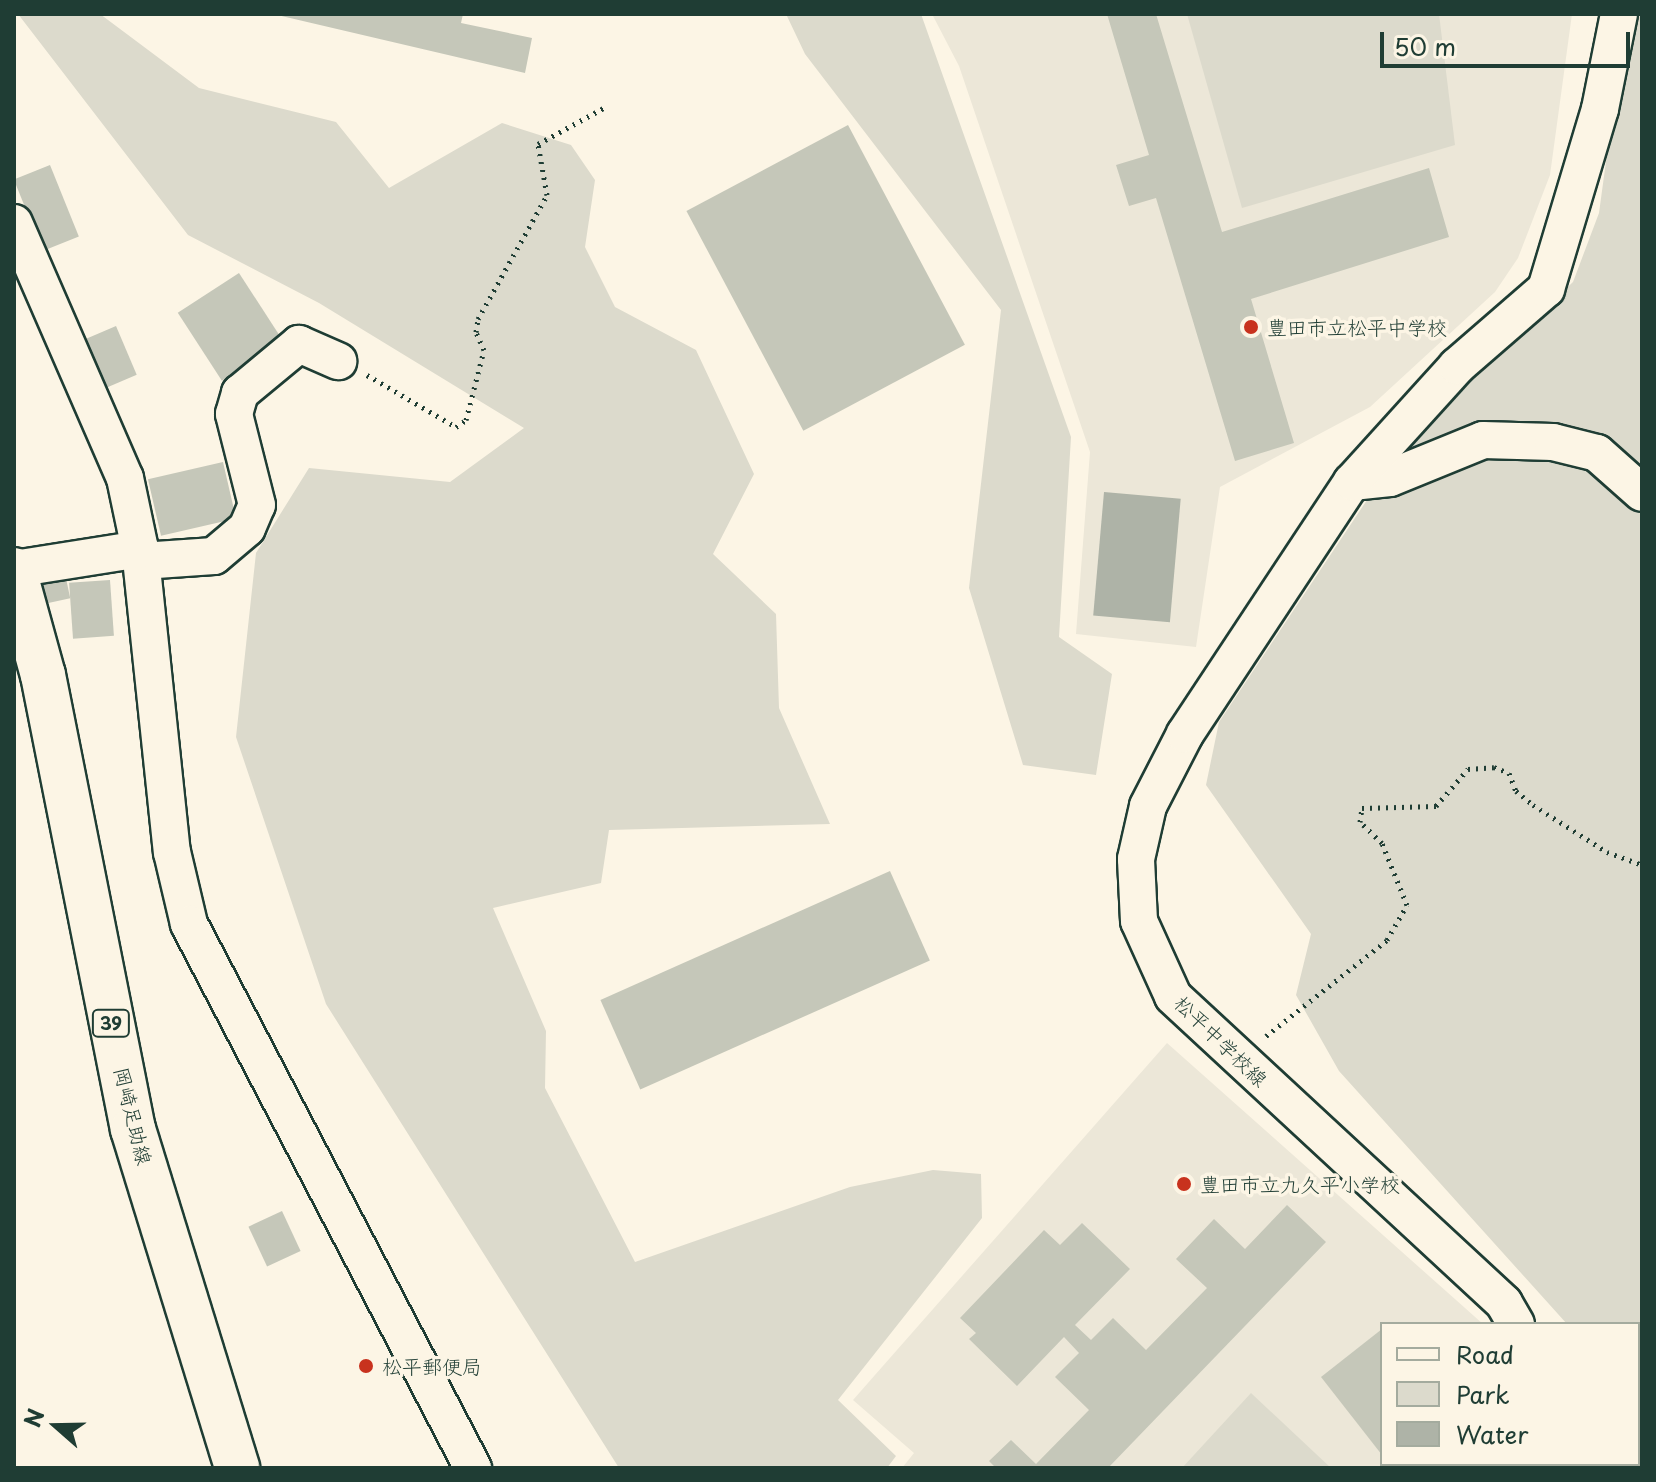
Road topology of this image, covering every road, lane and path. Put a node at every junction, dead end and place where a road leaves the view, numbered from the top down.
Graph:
1 (1619, 14) edge
2 (607, 106) dead end
3 (14, 223) edge
4 (338, 361) joint
5 (1352, 482) junction
6 (1642, 493) edge
7 (141, 555) junction
8 (14, 570) edge
9 (1642, 865) edge
10 (1232, 1055) junction
11 (1515, 1322) edge
12 (237, 1468) edge
13 (473, 1468) edge

1 - 5 street, 松平中学校線
2 - 4 path
3 - 7 street
4 - 7 street
5 - 6 street
5 - 10 street, 松平中学校線
7 - 8 street
7 - 13 street
8 - 12 main road, 岡崎足助線 / 39
9 - 10 path
10 - 11 street, 松平中学校線

